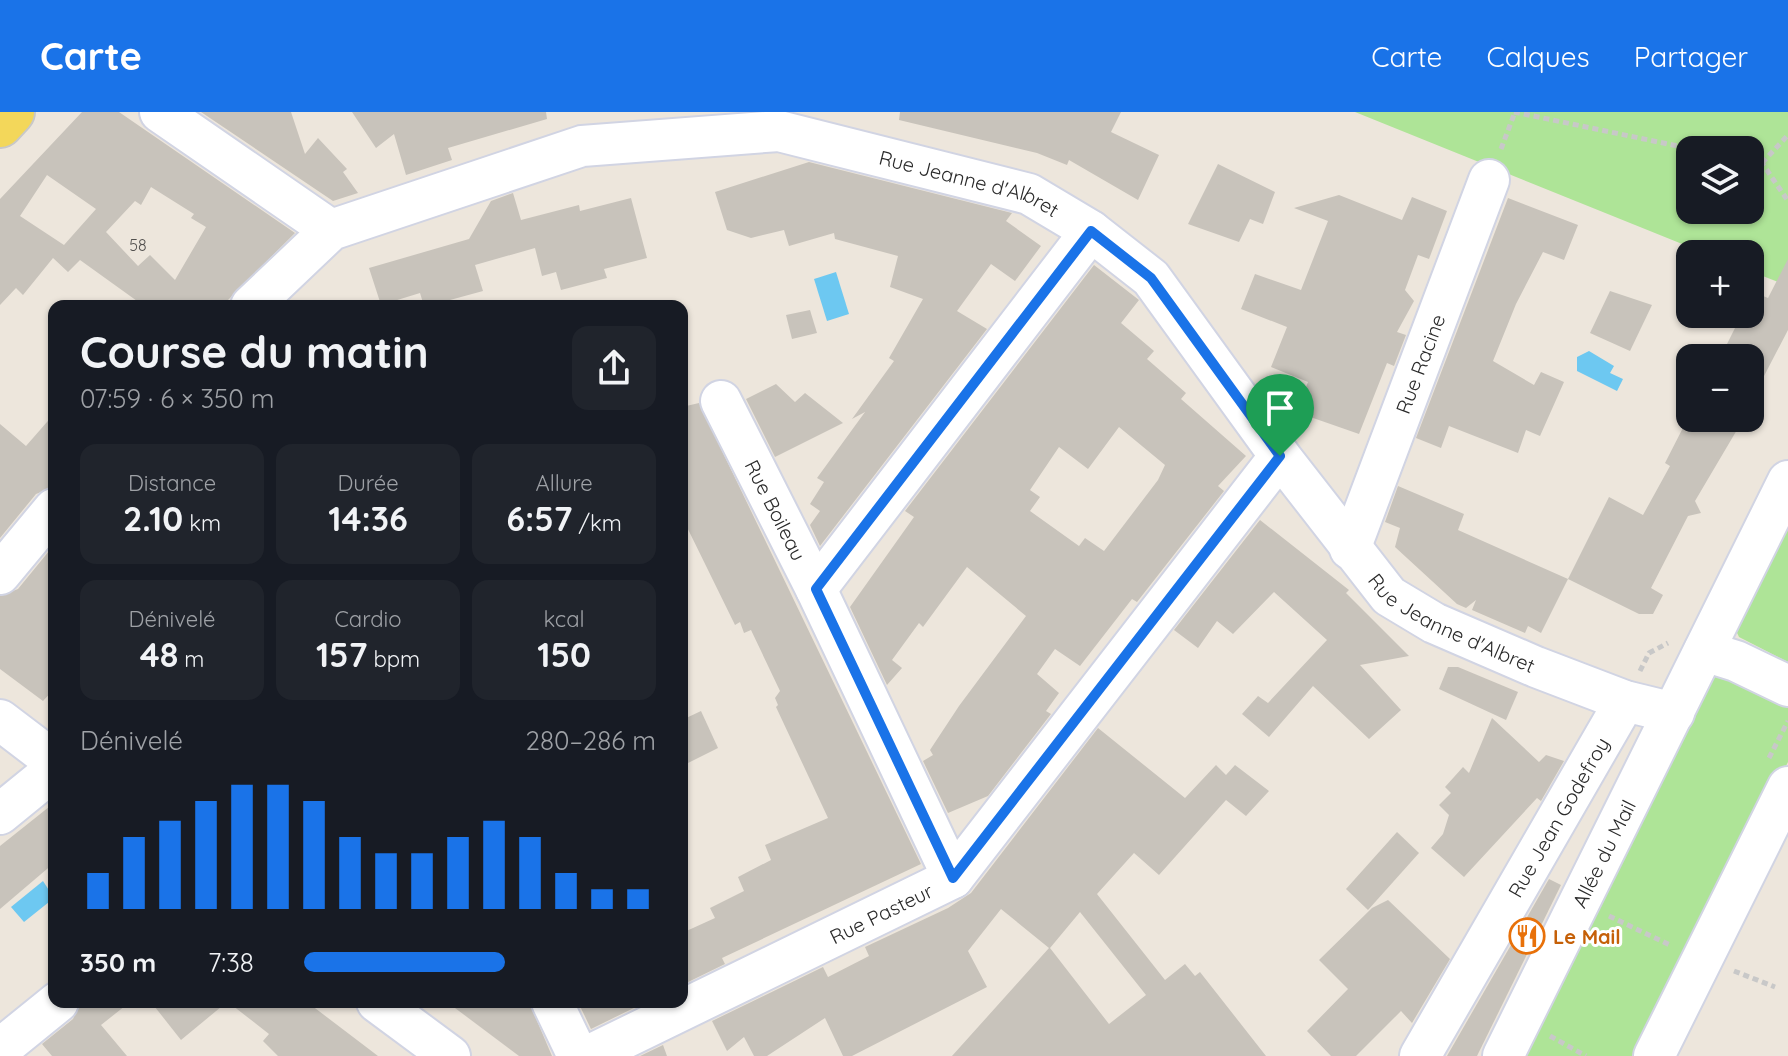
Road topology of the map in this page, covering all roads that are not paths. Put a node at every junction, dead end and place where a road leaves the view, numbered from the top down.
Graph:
1 (12, 112) edge
2 (160, 112) edge
3 (784, 121) edge
4 (0, 125) edge
5 (1489, 180) dead end
6 (331, 230) junction
7 (1091, 231) junction
8 (257, 300) edge
9 (721, 401) dead end
10 (1280, 456) junction
11 (1788, 481) edge
12 (48, 516) edge
13 (1350, 549) junction
14 (0, 574) edge
15 (816, 589) junction
16 (1704, 651) junction
17 (1788, 686) edge
18 (1625, 701) junction
19 (1674, 713) junction
20 (0, 720) edge
21 (48, 756) edge
22 (48, 775) edge
23 (1788, 787) edge
24 (0, 814) edge
25 (953, 878) junction
26 (688, 1007) edge
27 (51, 1008) edge
28 (385, 1008) edge
29 (555, 1008) edge
30 (686, 1008) edge
31 (0, 1049) edge
32 (450, 1056) edge
33 (578, 1056) edge
34 (588, 1056) edge
35 (1420, 1056) edge
36 (1503, 1056) edge
37 (1654, 1056) edge

1 - 4 main road
2 - 6 street
3 - 6 street, Rue Jeanne d'Albret
3 - 7 street, Rue Jeanne d'Albret
5 - 13 street, Rue Racine
6 - 8 street, Rue Jeanne d'Albret
7 - 10 street, Rue Jeanne d'Albret
7 - 15 street
9 - 15 street, Rue Boileau
10 - 13 street, Rue Jeanne d'Albret
10 - 25 street, Rue Pasteur
11 - 16 street, Allée du Mail
12 - 14 street
13 - 18 street, Rue Jeanne d'Albret
15 - 25 street, Rue Boileau
16 - 17 street
16 - 19 street, Allée du Mail
18 - 19 street, Rue Jeanne d'Albret
18 - 35 street, Rue Jean Godefroy
19 - 36 street, Allée du Mail
20 - 21 street
22 - 24 street
23 - 37 street
25 - 26 street, Rue Pasteur
27 - 31 street
28 - 32 street
29 - 33 street
30 - 34 street, Rue Pasteur

